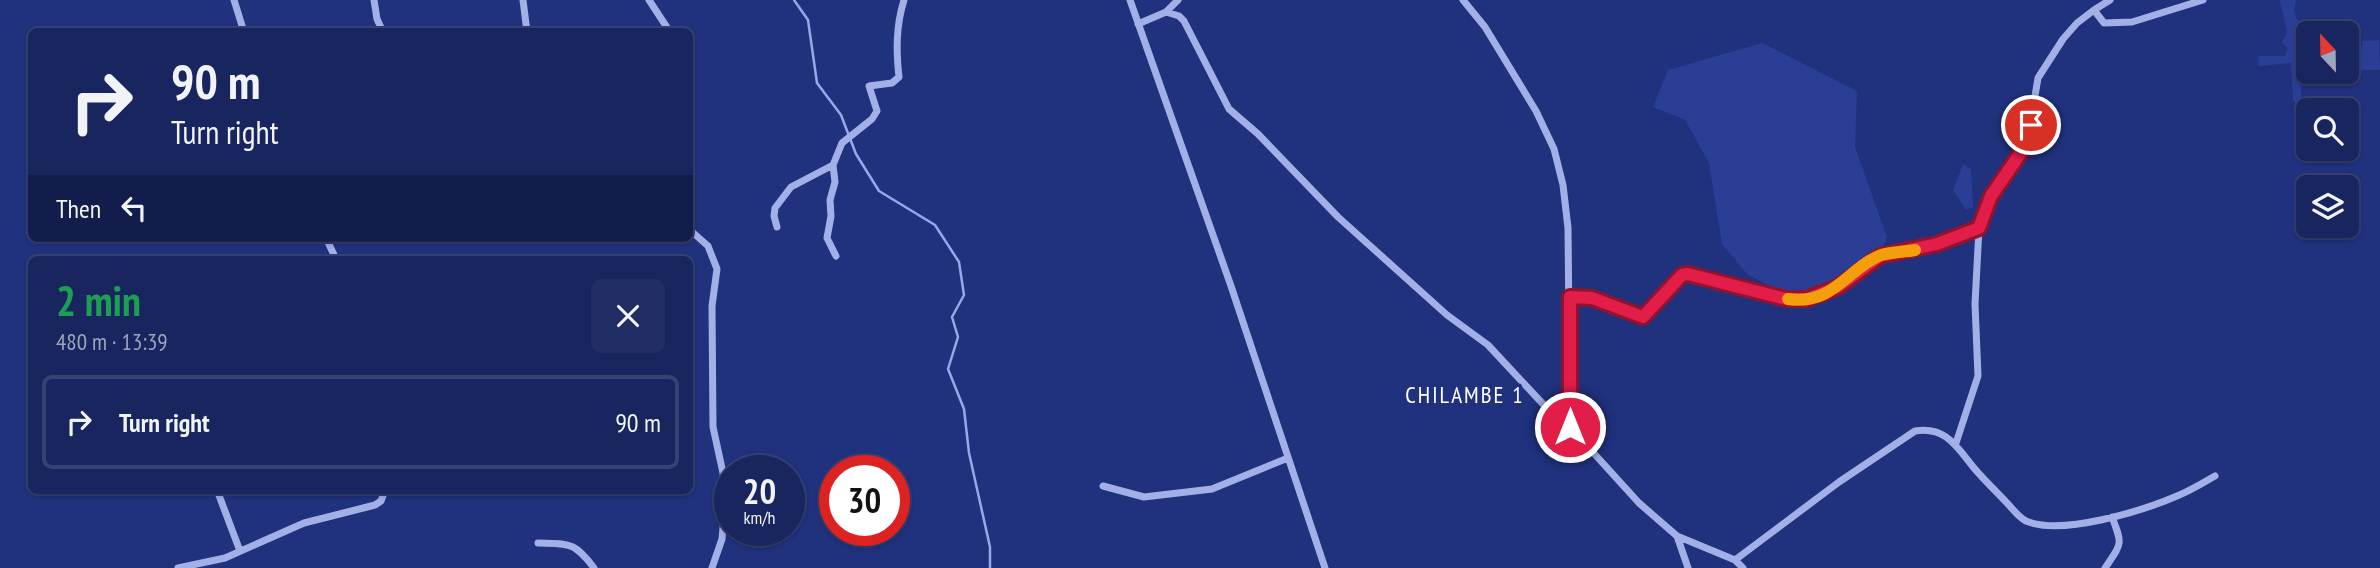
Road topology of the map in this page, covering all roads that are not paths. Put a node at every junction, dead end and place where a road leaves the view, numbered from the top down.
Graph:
1 (234, 0) edge
2 (374, 0) edge
3 (523, 0) edge
4 (649, 0) edge
5 (904, 0) edge
6 (1130, 0) edge
7 (1178, 0) edge
8 (1463, 0) edge
9 (2110, 0) edge
10 (2203, 0) edge
11 (2094, 10) junction
12 (1166, 12) junction
13 (1138, 23) junction
14 (243, 28) edge
15 (381, 28) edge
16 (526, 28) edge
17 (667, 28) edge
18 (833, 165) junction
19 (777, 227) dead end
20 (1979, 228) junction
21 (693, 233) edge
22 (835, 256) dead end
23 (1570, 297) junction
24 (1570, 427) junction
25 (1956, 443) junction
26 (1288, 458) junction
27 (2215, 476) dead end
28 (1104, 485) dead end
29 (218, 494) edge
30 (383, 494) edge
31 (2112, 517) junction
32 (1677, 536) junction
33 (538, 543) dead end
34 (240, 551) junction
35 (1735, 560) junction
36 (178, 568) edge
37 (594, 568) edge
38 (712, 568) edge
39 (1325, 568) edge
40 (1688, 568) edge
41 (1743, 568) edge
42 (2105, 568) edge

1 - 14 street
2 - 15 street
3 - 16 street
4 - 17 street
5 - 18 street
6 - 13 street
7 - 12 street
8 - 23 street
9 - 11 street
10 - 11 street
11 - 20 street
12 - 13 street
12 - 24 street
13 - 26 street
18 - 19 street
18 - 22 street
20 - 23 street
20 - 25 street
21 - 38 street
23 - 24 street
24 - 32 street
25 - 31 street
25 - 35 street
26 - 28 street
26 - 39 street
27 - 31 street
29 - 34 street
30 - 34 street
31 - 42 street
32 - 35 street
32 - 40 street
33 - 37 street
34 - 36 street
35 - 41 street

